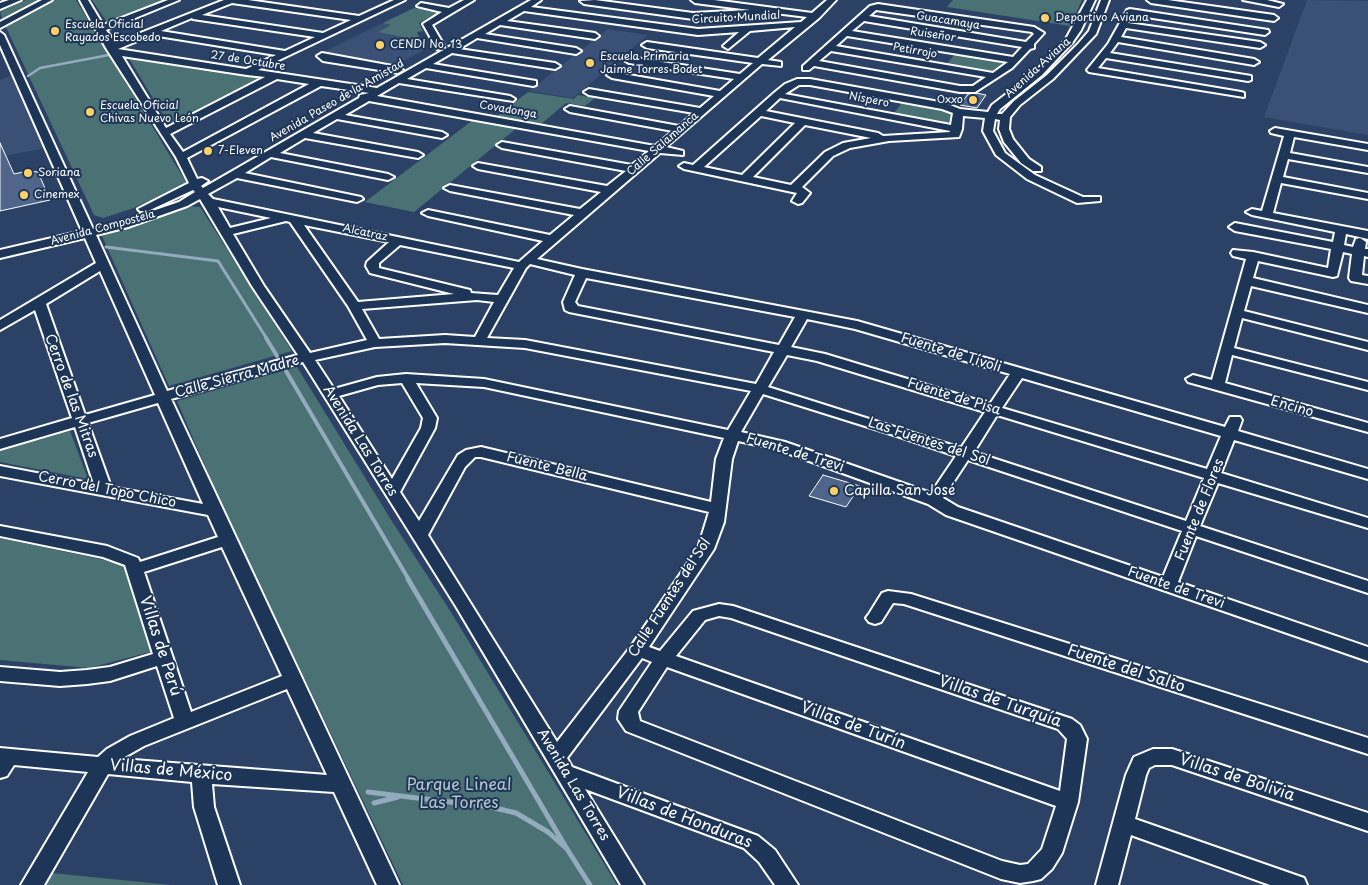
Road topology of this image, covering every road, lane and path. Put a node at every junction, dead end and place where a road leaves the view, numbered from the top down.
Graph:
1 (4, 0) edge
2 (17, 0) edge
3 (48, 0) edge
4 (84, 0) edge
5 (175, 0) edge
6 (231, 0) edge
7 (374, 0) edge
8 (470, 0) edge
9 (537, 0) edge
10 (695, 0) edge
11 (817, 0) edge
12 (1091, 0) edge
13 (1105, 0) edge
14 (1151, 0) edge
15 (1248, 0) edge
16 (0, 1) edge
17 (585, 1) edge
18 (831, 1) edge
19 (398, 2) edge
20 (1280, 2) edge
21 (523, 4) edge
22 (0, 6) edge
23 (421, 6) dead end
24 (450, 11) junction
25 (774, 11) junction
26 (562, 14) junction
27 (194, 16) junction
28 (816, 16) junction
29 (862, 18) junction
30 (361, 19) junction
31 (499, 22) junction
32 (806, 24) junction
33 (1270, 24) junction
34 (0, 25) edge
35 (1124, 25) junction
36 (101, 29) junction
37 (746, 30) junction
38 (152, 32) junction
39 (847, 33) junction
40 (0, 35) edge
41 (475, 35) junction
42 (324, 36) junction
43 (595, 36) dead end
44 (1069, 41) junction
45 (1083, 43) junction
46 (647, 46) dead end
47 (728, 46) dead end
48 (1031, 46) junction
49 (1110, 47) junction
50 (445, 48) junction
51 (830, 48) junction
52 (113, 50) junction
53 (576, 51) dead end
54 (1257, 53) junction
55 (286, 54) junction
56 (322, 56) dead end
57 (629, 60) dead end
58 (761, 62) junction
59 (14, 63) junction
60 (778, 64) dead end
61 (424, 65) junction
62 (555, 66) dead end
63 (0, 69) edge
64 (247, 72) junction
65 (1024, 72) junction
66 (397, 75) junction
67 (612, 75) dead end
68 (274, 76) junction
69 (742, 78) junction
70 (1248, 78) junction
71 (533, 82) dead end
72 (318, 83) junction
73 (589, 92) dead end
74 (366, 94) junction
75 (722, 94) junction
76 (355, 95) joint
77 (777, 95) junction
78 (510, 99) dead end
79 (570, 109) dead end
80 (701, 111) junction
81 (757, 112) junction
82 (336, 116) junction
83 (990, 118) junction
84 (1004, 119) junction
85 (958, 120) junction
86 (803, 121) junction
87 (680, 129) junction
88 (1275, 131) dead end
89 (164, 133) junction
90 (1290, 133) junction
91 (442, 134) dead end
92 (304, 135) junction
93 (889, 138) junction
94 (502, 145) dead end
95 (1368, 147) edge
96 (657, 150) junction
97 (679, 153) dead end
98 (270, 154) junction
99 (1284, 155) junction
100 (418, 156) dead end
101 (181, 157) junction
102 (478, 166) dead end
103 (684, 166) dead end
104 (634, 168) junction
105 (696, 168) junction
106 (1368, 170) edge
107 (235, 174) junction
108 (388, 177) dead end
109 (745, 178) junction
110 (1277, 179) junction
111 (450, 188) dead end
112 (794, 188) junction
113 (608, 190) junction
114 (202, 193) junction
115 (1368, 196) edge
116 (357, 199) dead end
117 (798, 201) dead end
118 (1252, 212) dead end
119 (428, 213) dead end
120 (580, 214) junction
121 (1267, 214) junction
122 (291, 218) junction
123 (1341, 229) junction
124 (88, 230) junction
125 (1238, 231) dead end
126 (226, 232) junction
127 (1365, 234) edge
128 (550, 239) junction
129 (399, 240) junction
130 (0, 246) edge
131 (1337, 251) junction
132 (1237, 253) dead end
133 (0, 254) edge
134 (1253, 256) junction
135 (1363, 256) edge
136 (524, 262) junction
137 (103, 264) junction
138 (582, 273) junction
139 (1362, 279) edge
140 (1248, 281) junction
141 (477, 296) junction
142 (502, 299) junction
143 (39, 303) junction
144 (354, 306) junction
145 (1368, 310) edge
146 (1238, 313) junction
147 (803, 315) junction
148 (0, 326) edge
149 (480, 339) junction
150 (375, 343) junction
151 (1368, 346) edge
152 (784, 349) junction
153 (1228, 350) junction
154 (307, 358) junction
155 (1018, 373) junction
156 (406, 378) junction
157 (1193, 379) dead end
158 (1217, 386) junction
159 (1368, 386) edge
160 (761, 390) junction
161 (331, 394) junction
162 (163, 397) junction
163 (995, 410) junction
164 (81, 421) junction
165 (1233, 426) junction
166 (1368, 428) edge
167 (733, 434) junction
168 (0, 444) edge
169 (966, 454) junction
170 (0, 471) edge
171 (1368, 474) edge
172 (1214, 476) junction
173 (104, 489) junction
174 (392, 493) junction
175 (934, 500) junction
176 (718, 509) junction
177 (214, 510) junction
178 (1368, 523) edge
179 (1192, 529) junction
180 (0, 531) edge
181 (419, 536) junction
182 (228, 539) junction
183 (136, 570) junction
184 (1168, 586) junction
185 (1368, 587) edge
186 (875, 618) dead end
187 (638, 650) junction
188 (1368, 654) edge
189 (164, 657) junction
190 (663, 659) junction
191 (0, 674) edge
192 (293, 679) junction
193 (185, 722) junction
194 (1368, 746) edge
195 (3, 761) edge
196 (103, 765) junction
197 (561, 765) junction
198 (201, 775) junction
199 (343, 784) junction
200 (1068, 802) junction
201 (1368, 822) edge
202 (1123, 823) junction
203 (32, 885) edge
204 (229, 885) edge
205 (388, 885) edge
206 (633, 885) edge
207 (787, 885) edge
208 (1108, 885) edge
209 (1296, 885) edge

1 - 16 street
2 - 22 street
3 - 34 street
4 - 36 street, Avenida Las Torres
5 - 36 street
6 - 27 street
6 - 30 street
7 - 19 street
8 - 24 street
9 - 21 street, Avenida Paseo de la Amistad
10 - 25 street
11 - 18 street
12 - 44 street, Avenida Aviana
13 - 45 street, Avenida Aviana
14 - 33 street
15 - 20 street
17 - 25 street
17 - 26 street
18 - 28 street
19 - 30 street
20 - 33 street
21 - 26 street, Circuito Mundial
21 - 31 street, Avenida Paseo de la Amistad
21 - 50 street, Avenida Paseo de la Amistad
23 - 24 street
24 - 50 street
25 - 28 street
26 - 37 street, Circuito Mundial
27 - 38 street
27 - 42 street
28 - 32 street
29 - 39 street
29 - 48 street, Guacamaya
29 - 48 street
30 - 42 street
31 - 41 street, Avenida Paseo de la Amistad
31 - 43 street
32 - 37 street, Circuito Mundial
32 - 58 street, Calle Salamanca
33 - 35 street
33 - 54 street
35 - 49 street
35 - 54 street
36 - 52 street, Avenida Las Torres
37 - 47 street
38 - 52 street
38 - 55 street
39 - 51 street
39 - 65 street, Ruiseñor
40 - 59 street
41 - 50 street, Avenida Paseo de la Amistad
41 - 53 street
42 - 55 street
44 - 45 street
44 - 65 street, Avenida Aviana
45 - 49 street
45 - 65 street, Avenida Aviana
46 - 58 street
48 - 65 street
49 - 54 street
49 - 70 street
49 - 70 street
50 - 61 street, Avenida Paseo de la Amistad
50 - 62 street
50 - 66 street, Avenida Paseo de la Amistad
51 - 65 street, Petirrojo
51 - 65 street
52 - 64 street, 27 de Octubre
52 - 89 street, Avenida Las Torres
54 - 70 street
55 - 64 street
56 - 66 street
57 - 69 street
58 - 60 street
58 - 69 street, Calle Salamanca
59 - 63 street
59 - 124 street
61 - 66 street, Avenida Paseo de la Amistad
61 - 71 street
64 - 68 street, 27 de Octubre
65 - 83 street, Avenida Aviana
65 - 84 street, Avenida Aviana
66 - 74 street, Avenida Paseo de la Amistad
66 - 74 street, Avenida Paseo de la Amistad
66 - 78 street
67 - 75 street
68 - 72 street, 27 de Octubre
68 - 89 street
69 - 75 street, Calle Salamanca
72 - 74 street, 27 de Octubre
72 - 101 street
73 - 80 street
74 - 76 street, Covadonga
74 - 82 street, Avenida Paseo de la Amistad
74 - 96 street, Covadonga
75 - 80 street, Calle Salamanca
76 - 114 street, Avenida Paseo de la Amistad
77 - 81 street
77 - 85 street, Níspero
77 - 85 street
79 - 87 street
80 - 87 street, Calle Salamanca
81 - 86 street
81 - 105 street
82 - 91 street
82 - 92 street, Avenida Paseo de la Amistad
83 - 84 street
83 - 84 street
83 - 85 street
85 - 93 street
86 - 93 street
86 - 109 street
87 - 96 street, Calle Salamanca
88 - 90 street
89 - 101 street, Avenida Las Torres
90 - 95 street
90 - 99 street
92 - 98 street, Avenida Paseo de la Amistad
92 - 100 street
93 - 112 street
94 - 104 street
96 - 97 street, Covadonga
96 - 104 street, Calle Salamanca
98 - 107 street, Avenida Paseo de la Amistad
98 - 108 street
99 - 106 street
99 - 110 street
101 - 114 street, Avenida Las Torres
102 - 113 street
103 - 105 street
104 - 113 street, Calle Salamanca
105 - 109 street
107 - 114 street, Avenida Paseo de la Amistad
107 - 116 street
109 - 112 street
110 - 115 street
110 - 121 street
111 - 120 street
112 - 117 street
113 - 120 street, Calle Salamanca
114 - 122 street, Alcatraz
114 - 124 street, Avenida Compostela
114 - 126 street, Avenida Las Torres
118 - 121 street
119 - 128 street
120 - 128 street, Calle Salamanca
121 - 123 street
122 - 126 street
122 - 129 street, Alcatraz
122 - 144 street
123 - 127 street
123 - 131 street
124 - 130 street, Avenida Compostela
124 - 133 street, Avenida Compostela
124 - 137 street
125 - 131 street
126 - 154 street, Avenida Las Torres
127 - 135 street
128 - 136 street, Calle Salamanca
129 - 136 street, Alcatraz
129 - 141 street
131 - 134 street
131 - 135 street
132 - 134 street
134 - 140 street
135 - 139 street
136 - 138 street, Fuente de Tívoli
136 - 142 street, Calle Salamanca
137 - 143 street
137 - 162 street
138 - 147 street, Fuente de Tívoli
138 - 152 street, Fuente de Pisa
140 - 145 street
140 - 146 street
141 - 142 street
141 - 144 street
142 - 149 street, Calle Salamanca
143 - 148 street
143 - 164 street, Cerro de las Mitras
144 - 150 street
146 - 151 street
146 - 153 street
147 - 152 street, Calle Fuentes del Sol
147 - 155 street, Fuente de Tívoli
149 - 150 street, Calle Sierra Madre
149 - 160 street, Las Fuentes del Sol
150 - 154 street, Calle Sierra Madre
152 - 160 street, Calle Fuentes del Sol
152 - 163 street, Fuente de Pisa
153 - 158 street
153 - 159 street
154 - 161 street, Avenida Las Torres
154 - 162 street, Calle Sierra Madre
155 - 163 street
155 - 165 street, Fuente de Tívoli
156 - 161 street, Fuente de Trevi
156 - 167 street, Fuente de Trevi
156 - 174 street
157 - 158 street, Encino
158 - 166 street, Encino
160 - 167 street, Calle Fuentes del Sol
160 - 169 street, Las Fuentes del Sol
161 - 174 street, Avenida Las Torres
162 - 164 street, Calle Sierra Madre
162 - 177 street
163 - 169 street
163 - 172 street, Fuente de Pisa
164 - 168 street, Calle Sierra Madre
164 - 173 street, Cerro de las Mitras
165 - 171 street, Fuente de Tívoli
165 - 172 street, Fuente de Flores
167 - 175 street, Fuente de Trevi
167 - 176 street, Calle Fuentes del Sol
169 - 175 street
169 - 179 street, Las Fuentes del Sol
170 - 173 street, Cerro del Topo Chico
172 - 178 street, Fuente de Pisa
172 - 179 street, Fuente de Flores
173 - 177 street, Cerro del Topo Chico
174 - 181 street, Avenida Las Torres
175 - 184 street, Fuente de Trevi
176 - 181 street, Fuente Bella
176 - 187 street, Calle Fuentes del Sol
177 - 182 street
179 - 184 street, Fuente de Flores
179 - 185 street, Las Fuentes del Sol
180 - 183 street
181 - 197 street, Avenida Las Torres
182 - 183 street
182 - 192 street
183 - 189 street, Villas de Perú
184 - 188 street, Fuente de Trevi
186 - 194 street, Fuente del Salto
187 - 190 street, Villas de Turín
187 - 197 street, Calle Fuentes del Sol
189 - 191 street
189 - 193 street, Villas de Perú
190 - 200 street, Villas de Turín
190 - 200 street, Villas de Turquía
190 - 200 street, Villas de Turquía
192 - 193 street
192 - 199 street
193 - 196 street
195 - 196 street, Villas de México
196 - 198 street, Villas de México
196 - 203 street
197 - 206 street, Avenida Las Torres
197 - 207 street, Villas de Honduras
198 - 199 street, Villas de México
198 - 204 street
199 - 205 street
201 - 202 street, Villas de Bolivia
202 - 208 street, Villas de Bolivia
202 - 209 street

